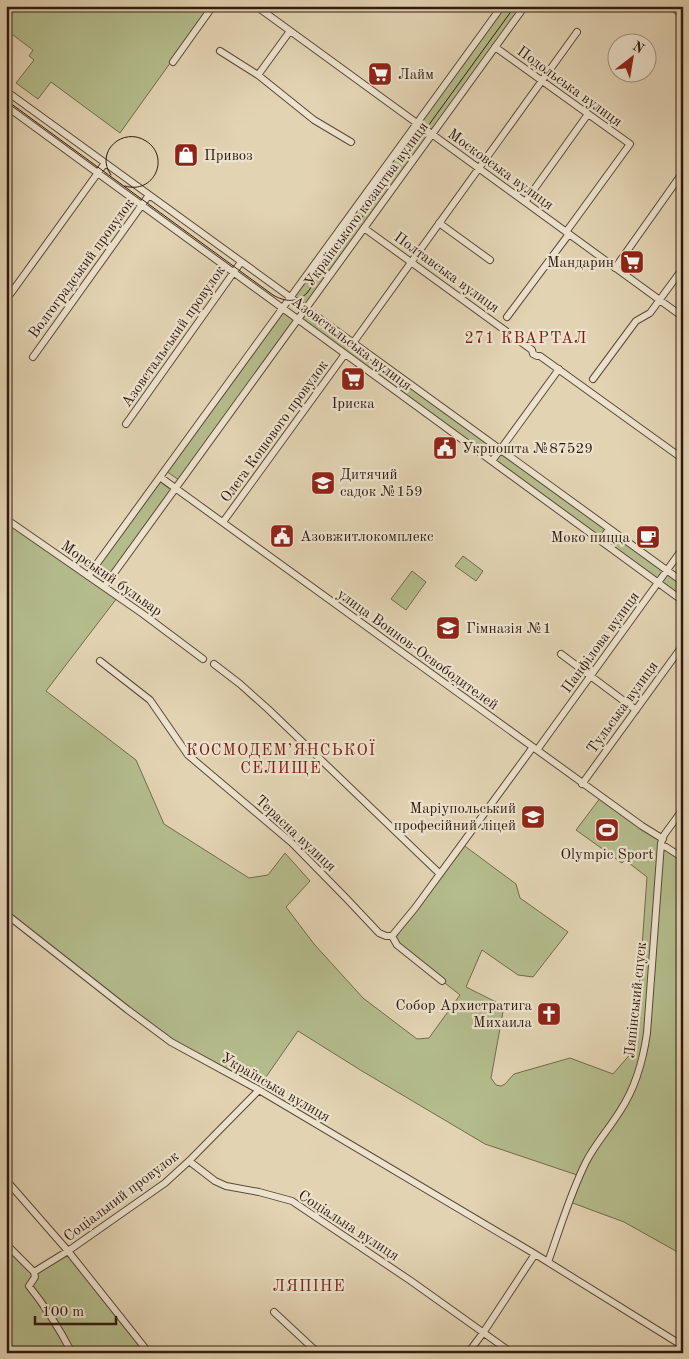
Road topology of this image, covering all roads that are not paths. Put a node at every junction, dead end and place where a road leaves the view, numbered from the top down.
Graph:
1 (213, 6) edge
2 (256, 6) edge
3 (502, 6) edge
4 (525, 6) edge
5 (673, 7) edge
6 (683, 14) edge
7 (290, 31) junction
8 (578, 32) dead end
9 (495, 48) junction
10 (220, 51) dead end
11 (173, 62) dead end
12 (258, 75) junction
13 (542, 81) junction
14 (6, 91) edge
15 (6, 106) edge
16 (588, 114) junction
17 (417, 124) junction
18 (432, 134) junction
19 (351, 142) dead end
20 (105, 163) junction
21 (479, 169) junction
22 (98, 173) junction
23 (681, 177) edge
24 (149, 195) junction
25 (525, 202) junction
26 (142, 204) junction
27 (439, 223) junction
28 (364, 228) junction
29 (567, 233) junction
30 (490, 260) dead end
31 (241, 262) junction
32 (411, 262) junction
33 (615, 268) junction
34 (683, 268) edge
35 (234, 272) junction
36 (290, 298) junction
37 (6, 300) edge
38 (660, 300) junction
39 (283, 307) junction
40 (306, 308) junction
41 (507, 317) dead end
42 (683, 317) edge
43 (298, 319) junction
44 (353, 343) junction
45 (345, 354) junction
46 (33, 356) dead end
47 (559, 369) junction
48 (593, 379) dead end
49 (126, 424) dead end
50 (500, 450) junction
51 (681, 455) edge
52 (492, 461) junction
53 (160, 477) junction
54 (175, 488) junction
55 (6, 519) edge
56 (223, 522) junction
57 (609, 529) junction
58 (601, 541) junction
59 (683, 548) edge
60 (667, 571) junction
61 (88, 576) junction
62 (683, 582) edge
63 (658, 583) junction
64 (104, 586) junction
65 (683, 600) edge
66 (683, 644) edge
67 (560, 654) dead end
68 (203, 659) dead end
69 (100, 661) dead end
70 (214, 664) dead end
71 (590, 676) junction
72 (636, 710) junction
73 (535, 749) junction
74 (582, 784) junction
75 (683, 809) edge
76 (662, 842) junction
77 (683, 858) edge
78 (440, 874) junction
79 (6, 914) edge
80 (392, 936) junction
81 (442, 981) dead end
82 (259, 1090) junction
83 (189, 1161) junction
84 (6, 1180) edge
85 (6, 1244) edge
86 (68, 1251) junction
87 (535, 1254) junction
88 (548, 1262) junction
89 (34, 1272) junction
90 (274, 1312) dead end
91 (483, 1333) junction
92 (683, 1346) edge
93 (72, 1353) edge
94 (149, 1353) edge
95 (318, 1353) edge
96 (468, 1353) edge
97 (512, 1353) edge

1 - 11 street
2 - 7 street, Московська вулиця
3 - 17 street, Українського козацтва вулиця
4 - 9 street, Українського козацтва вулиця
5 - 6 main road
7 - 12 street
7 - 17 street, Московська вулиця
8 - 13 street
9 - 13 street, Подольська вулиця
9 - 18 street, Українського козацтва вулиця
10 - 12 street
12 - 19 street
13 - 16 street, Подольська вулиця
13 - 21 street
14 - 20 street, Азовстальська вулиця
15 - 22 street, Азовстальська вулиця
16 - 25 street
16 - 29 street, Подольська вулиця
17 - 18 street, Московська вулиця
17 - 36 street, Українського козацтва вулиця
18 - 21 street, Московська вулиця
18 - 28 street, Українського козацтва вулиця
20 - 22 street
20 - 24 street, Азовстальська вулиця
21 - 25 street, Московська вулиця
21 - 27 street
22 - 26 street, Азовстальська вулиця
22 - 37 street
23 - 33 street
24 - 26 street, Волгоградський провулок
24 - 31 street, Азовстальська вулиця
25 - 29 street, Московська вулиця
26 - 35 street, Азовстальська вулиця
26 - 46 street, Волгоградський провулок
27 - 30 street
27 - 32 street
28 - 32 street, Полтавська вулиця
28 - 40 street, Українського козацтва вулиця
29 - 33 street, Московська вулиця
29 - 41 street
31 - 35 street, Азовстальський провулок
31 - 36 street, Азовстальська вулиця
32 - 44 street
32 - 47 street, Полтавська вулиця
33 - 38 street, Московська вулиця
34 - 38 street
35 - 39 street, Азовстальська вулиця
35 - 49 street, Азовстальський провулок
36 - 39 street, Українського козацтва вулиця
36 - 40 street, Азовстальська вулиця
38 - 42 street, Московська вулиця
38 - 48 street
39 - 43 street, Азовстальська вулиця
39 - 53 street, Українського козацтва вулиця
40 - 43 street, Українського козацтва вулиця
40 - 44 street, Азовстальська вулиця
43 - 45 street, Азовстальська вулиця
43 - 54 street, Українського козацтва вулиця
44 - 50 street, Азовстальська вулиця
45 - 52 street, Азовстальська вулиця
45 - 56 street, Олега Кошового провулок
47 - 50 street
47 - 51 street, Полтавська вулиця
50 - 52 street
50 - 57 street, Азовстальська вулиця
52 - 58 street, Азовстальська вулиця
53 - 54 street, улица Воинов-Освободителей
53 - 61 street, Українського козацтва вулиця
54 - 56 street, улица Воинов-Освободителей
54 - 64 street, Українського козацтва вулиця
55 - 61 street, Морський бульвар
56 - 73 street, улица Воинов-Освободителей
57 - 58 street
57 - 60 street, Азовстальська вулиця
58 - 63 street, Азовстальська вулиця
59 - 60 street, Панфілова вулиця
60 - 62 street, Азовстальська вулиця
60 - 63 street, Панфілова вулиця
61 - 64 street, Морський бульвар
63 - 65 street, Азовстальська вулиця
63 - 71 street, Панфілова вулиця
64 - 68 street, Морський бульвар
66 - 72 street, Тульська вулиця
67 - 71 street
69 - 80 street, Терасна вулиця
70 - 78 street
71 - 72 street
71 - 73 street, Панфілова вулиця
72 - 74 street, Тульська вулиця
73 - 74 street, улица Воинов-Освободителей
73 - 78 street
74 - 76 street, улица Воинов-Освободителей
75 - 76 street
76 - 77 street, улица Воинов-Освободителей
76 - 88 street, Ляпінський спуск
78 - 80 street
79 - 82 street, Українська вулиця
80 - 81 street, Терасна вулиця
82 - 83 street, Соціальний провулок
82 - 87 street, Українська вулиця
83 - 86 street, Соціальний провулок
83 - 91 street, Соціальна вулиця
84 - 86 street
85 - 89 street
86 - 89 street, Соціальний провулок
86 - 94 street
87 - 88 street, Українська вулиця
87 - 91 street
88 - 92 street, Українська вулиця
89 - 93 street
90 - 95 street
91 - 96 street
91 - 97 street, Соціальна вулиця

